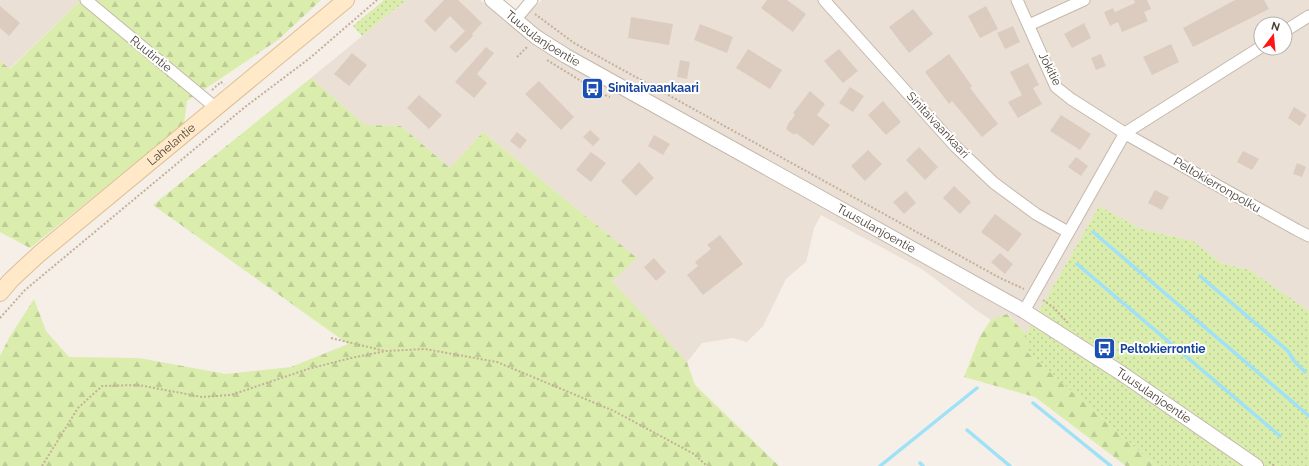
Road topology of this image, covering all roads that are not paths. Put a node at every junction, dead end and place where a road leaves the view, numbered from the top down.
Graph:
1 (86, 0) edge
2 (346, 0) edge
3 (492, 0) edge
4 (532, 0) edge
5 (824, 0) edge
6 (1017, 0) edge
7 (1084, 0) edge
8 (1309, 16) edge
9 (515, 20) junction
10 (1029, 25) junction
11 (1293, 27) edge
12 (1253, 52) edge
13 (216, 108) junction
14 (1125, 133) junction
15 (1068, 232) junction
16 (1309, 236) edge
17 (0, 293) edge
18 (1024, 311) junction
19 (1256, 466) edge

1 - 13 street, Ruutintie
2 - 13 main road, Lahelantie
3 - 9 street, Tuusulanjoentie
4 - 9 street
5 - 15 street, Sinitaivaankaari
6 - 10 street, Jokitie
7 - 10 street
8 - 11 street
9 - 18 street, Tuusulanjoentie
10 - 14 street, Jokitie
12 - 14 street
13 - 17 main road, Lahelantie
14 - 15 street
14 - 16 street, Peltokierronpolku
15 - 18 street
18 - 19 street, Tuusulanjoentie

